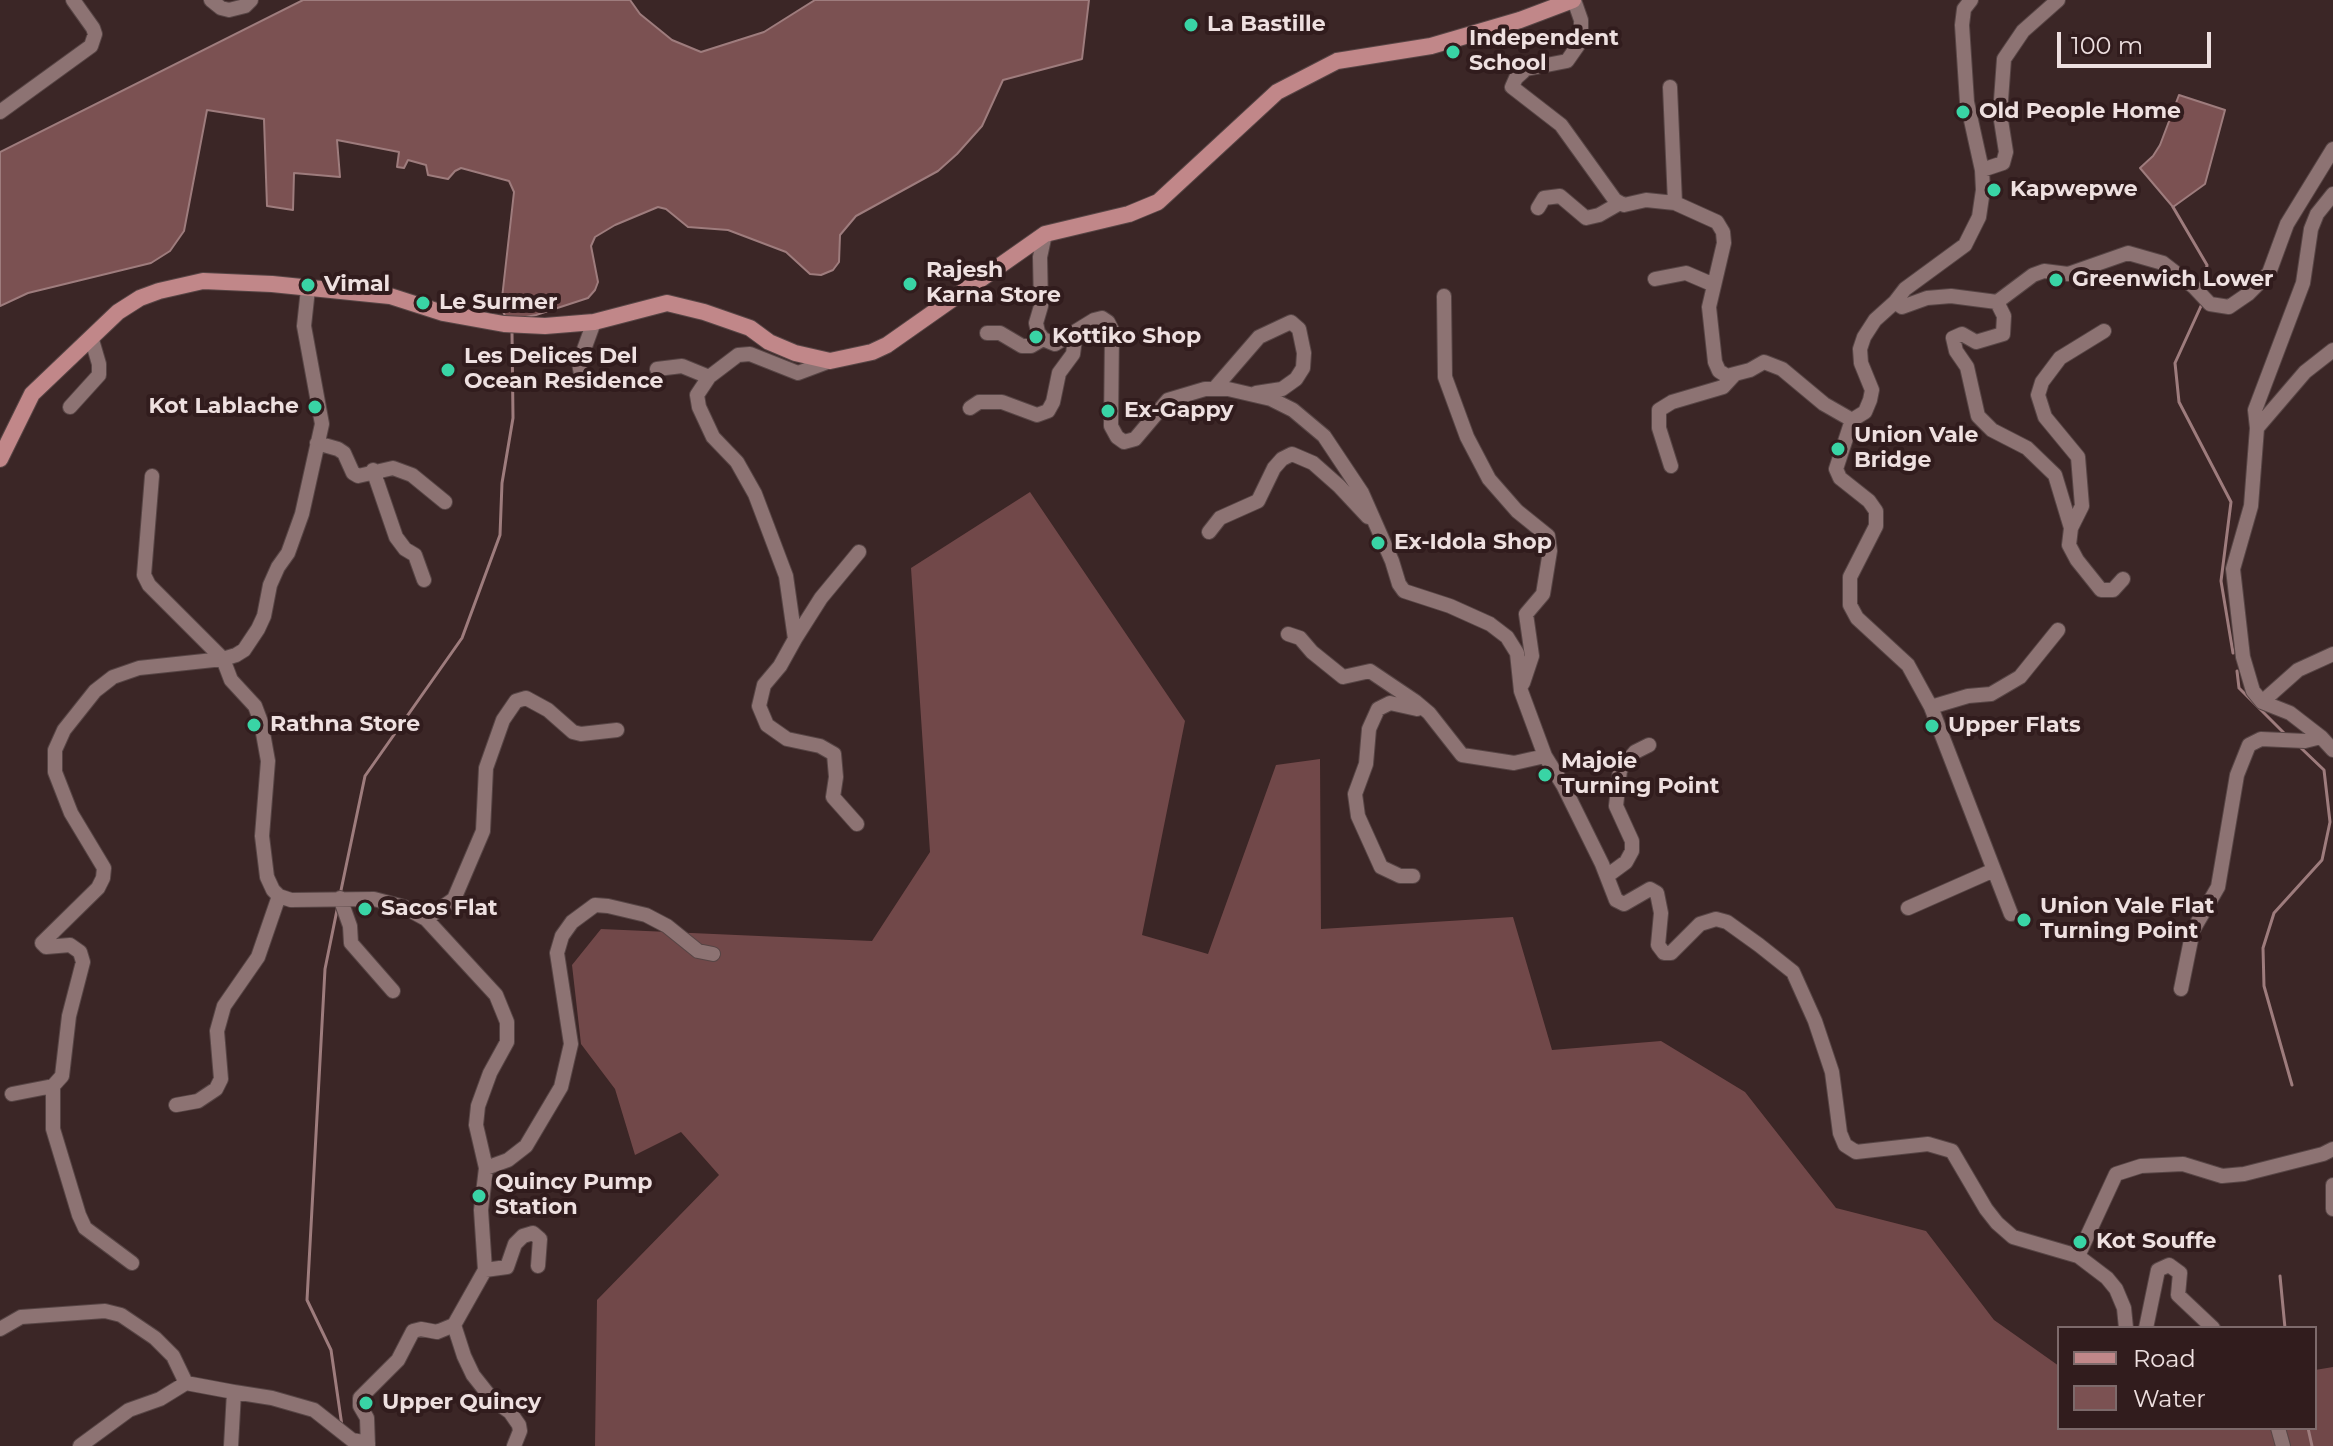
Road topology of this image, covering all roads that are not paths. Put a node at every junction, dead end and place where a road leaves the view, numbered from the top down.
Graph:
1 (73, 0) edge
2 (211, 0) edge
3 (251, 0) edge
4 (1574, 0) edge
5 (1971, 0) edge
6 (2058, 0) edge
7 (1670, 87) dead end
8 (0, 112) edge
9 (2333, 149) edge
10 (1982, 170) junction
11 (2333, 194) edge
12 (1620, 203) junction
13 (1675, 203) junction
14 (1538, 208) dead end
15 (1045, 234) junction
16 (1655, 279) dead end
17 (1714, 285) junction
18 (308, 289) junction
19 (1444, 296) dead end
20 (1895, 302) junction
21 (1997, 302) junction
22 (594, 322) junction
23 (1076, 331) junction
24 (2104, 331) dead end
25 (987, 333) dead end
26 (1043, 339) junction
27 (92, 340) junction
28 (2333, 350) edge
29 (830, 361) junction
30 (657, 369) dead end
31 (1735, 374) junction
32 (709, 377) junction
33 (582, 380) dead end
34 (1214, 389) junction
35 (1251, 394) junction
36 (70, 407) dead end
37 (970, 408) dead end
38 (1852, 420) junction
39 (2257, 428) junction
40 (317, 443) junction
41 (0, 459) edge
42 (1671, 466) dead end
43 (373, 470) junction
44 (152, 476) dead end
45 (445, 502) dead end
46 (1373, 523) junction
47 (2071, 528) junction
48 (1209, 532) dead end
49 (859, 552) dead end
50 (2123, 579) dead end
51 (424, 580) dead end
52 (2058, 630) dead end
53 (1288, 634) dead end
54 (795, 639) junction
55 (2333, 654) edge
56 (223, 659) junction
57 (1521, 691) junction
58 (2262, 702) junction
59 (1931, 707) junction
60 (1429, 713) junction
61 (617, 730) dead end
62 (2321, 737) junction
63 (1649, 745) dead end
64 (2333, 750) edge
65 (1545, 756) junction
66 (857, 824) dead end
67 (1994, 870) junction
68 (1413, 876) dead end
69 (1607, 876) junction
70 (279, 896) junction
71 (340, 898) junction
72 (1908, 908) dead end
73 (2011, 914) dead end
74 (426, 919) junction
75 (713, 954) dead end
76 (2181, 989) dead end
77 (393, 991) dead end
78 (53, 1086) junction
79 (12, 1094) dead end
80 (176, 1105) dead end
81 (2333, 1149) edge
82 (486, 1168) junction
83 (2333, 1185) edge
84 (2333, 1209) edge
85 (2078, 1256) junction
86 (132, 1263) dead end
87 (538, 1266) dead end
88 (485, 1270) junction
89 (454, 1325) junction
90 (2126, 1326) edge
91 (2146, 1326) edge
92 (2211, 1326) edge
93 (0, 1329) edge
94 (186, 1383) junction
95 (234, 1392) junction
96 (368, 1444) edge
97 (80, 1446) edge
98 (231, 1446) edge
99 (514, 1446) edge

1 - 8 street
2 - 3 street
4 - 12 street
4 - 15 main road
5 - 10 street
6 - 10 street
7 - 13 street
9 - 21 street
10 - 20 street
11 - 39 street
12 - 13 street
12 - 14 street
13 - 17 street
15 - 26 street
15 - 29 main road
16 - 17 street
17 - 31 street
18 - 22 main road
18 - 27 main road
18 - 40 street
19 - 57 street
20 - 21 street
20 - 38 street
21 - 47 street
22 - 29 main road
22 - 33 street
23 - 26 street
23 - 34 street
23 - 37 street
24 - 47 street
25 - 26 street
27 - 36 street
27 - 41 main road
28 - 39 street
29 - 32 street
30 - 32 street
31 - 38 street
31 - 42 street
32 - 54 street
34 - 35 street
34 - 35 street
35 - 46 street
38 - 59 street
39 - 58 street
40 - 43 street
40 - 56 street
43 - 45 street
43 - 51 street
44 - 56 street
46 - 48 street
46 - 57 street
47 - 50 street
49 - 54 street
52 - 59 street
53 - 60 street
54 - 66 street
55 - 58 street
56 - 70 street
56 - 78 street
57 - 65 street
58 - 62 street
59 - 67 street
60 - 65 street
60 - 68 street
61 - 74 street
62 - 64 street
62 - 76 street
63 - 69 street
65 - 69 street
67 - 72 street
67 - 73 street
69 - 85 street
70 - 71 street
70 - 80 street
71 - 74 street
71 - 77 street
74 - 82 street
75 - 82 street
78 - 79 street
78 - 86 street
81 - 85 street
82 - 88 street
83 - 84 street
85 - 90 street
87 - 88 street
88 - 89 street
89 - 96 street
89 - 99 street
91 - 92 street
93 - 94 street
94 - 95 street
94 - 97 street
95 - 96 street
95 - 98 street

